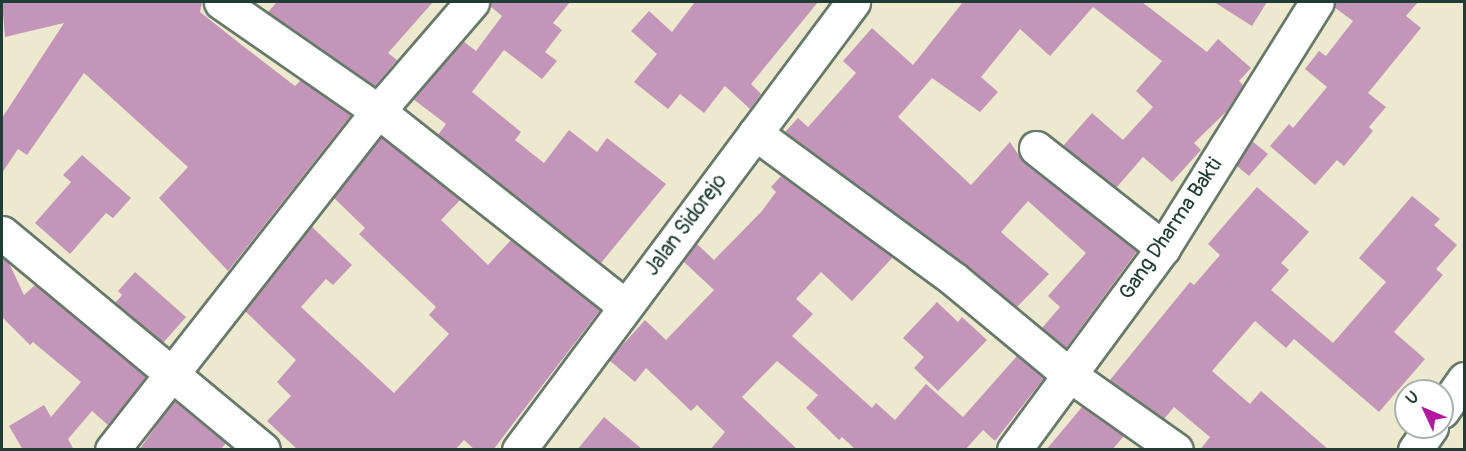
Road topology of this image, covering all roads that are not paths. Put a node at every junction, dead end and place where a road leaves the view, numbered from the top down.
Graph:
1 (220, 2) edge
2 (472, 2) edge
3 (853, 2) edge
4 (1317, 2) edge
5 (256, 12) edge
6 (378, 111) junction
7 (755, 133) junction
8 (1036, 148) dead end
9 (2, 233) edge
10 (1163, 248) junction
11 (625, 306) junction
12 (171, 370) junction
13 (1067, 374) junction
14 (1464, 379) edge
15 (1454, 394) edge
16 (111, 450) edge
17 (263, 450) edge
18 (519, 450) edge
19 (1014, 450) edge
20 (1176, 450) edge

1 - 5 street
2 - 6 street
3 - 7 street, Jalan Sidorejo
4 - 10 street, Gang Dharma Bakti
5 - 6 street
6 - 11 street
6 - 12 street
7 - 11 street, Jalan Sidorejo
7 - 13 street
8 - 10 street
9 - 12 street
10 - 13 street, Gang Dharma Bakti
11 - 18 street, Jalan Sidorejo
12 - 16 street
12 - 17 street
13 - 19 street, Gang Dharma Bakti
13 - 20 street
14 - 15 street

